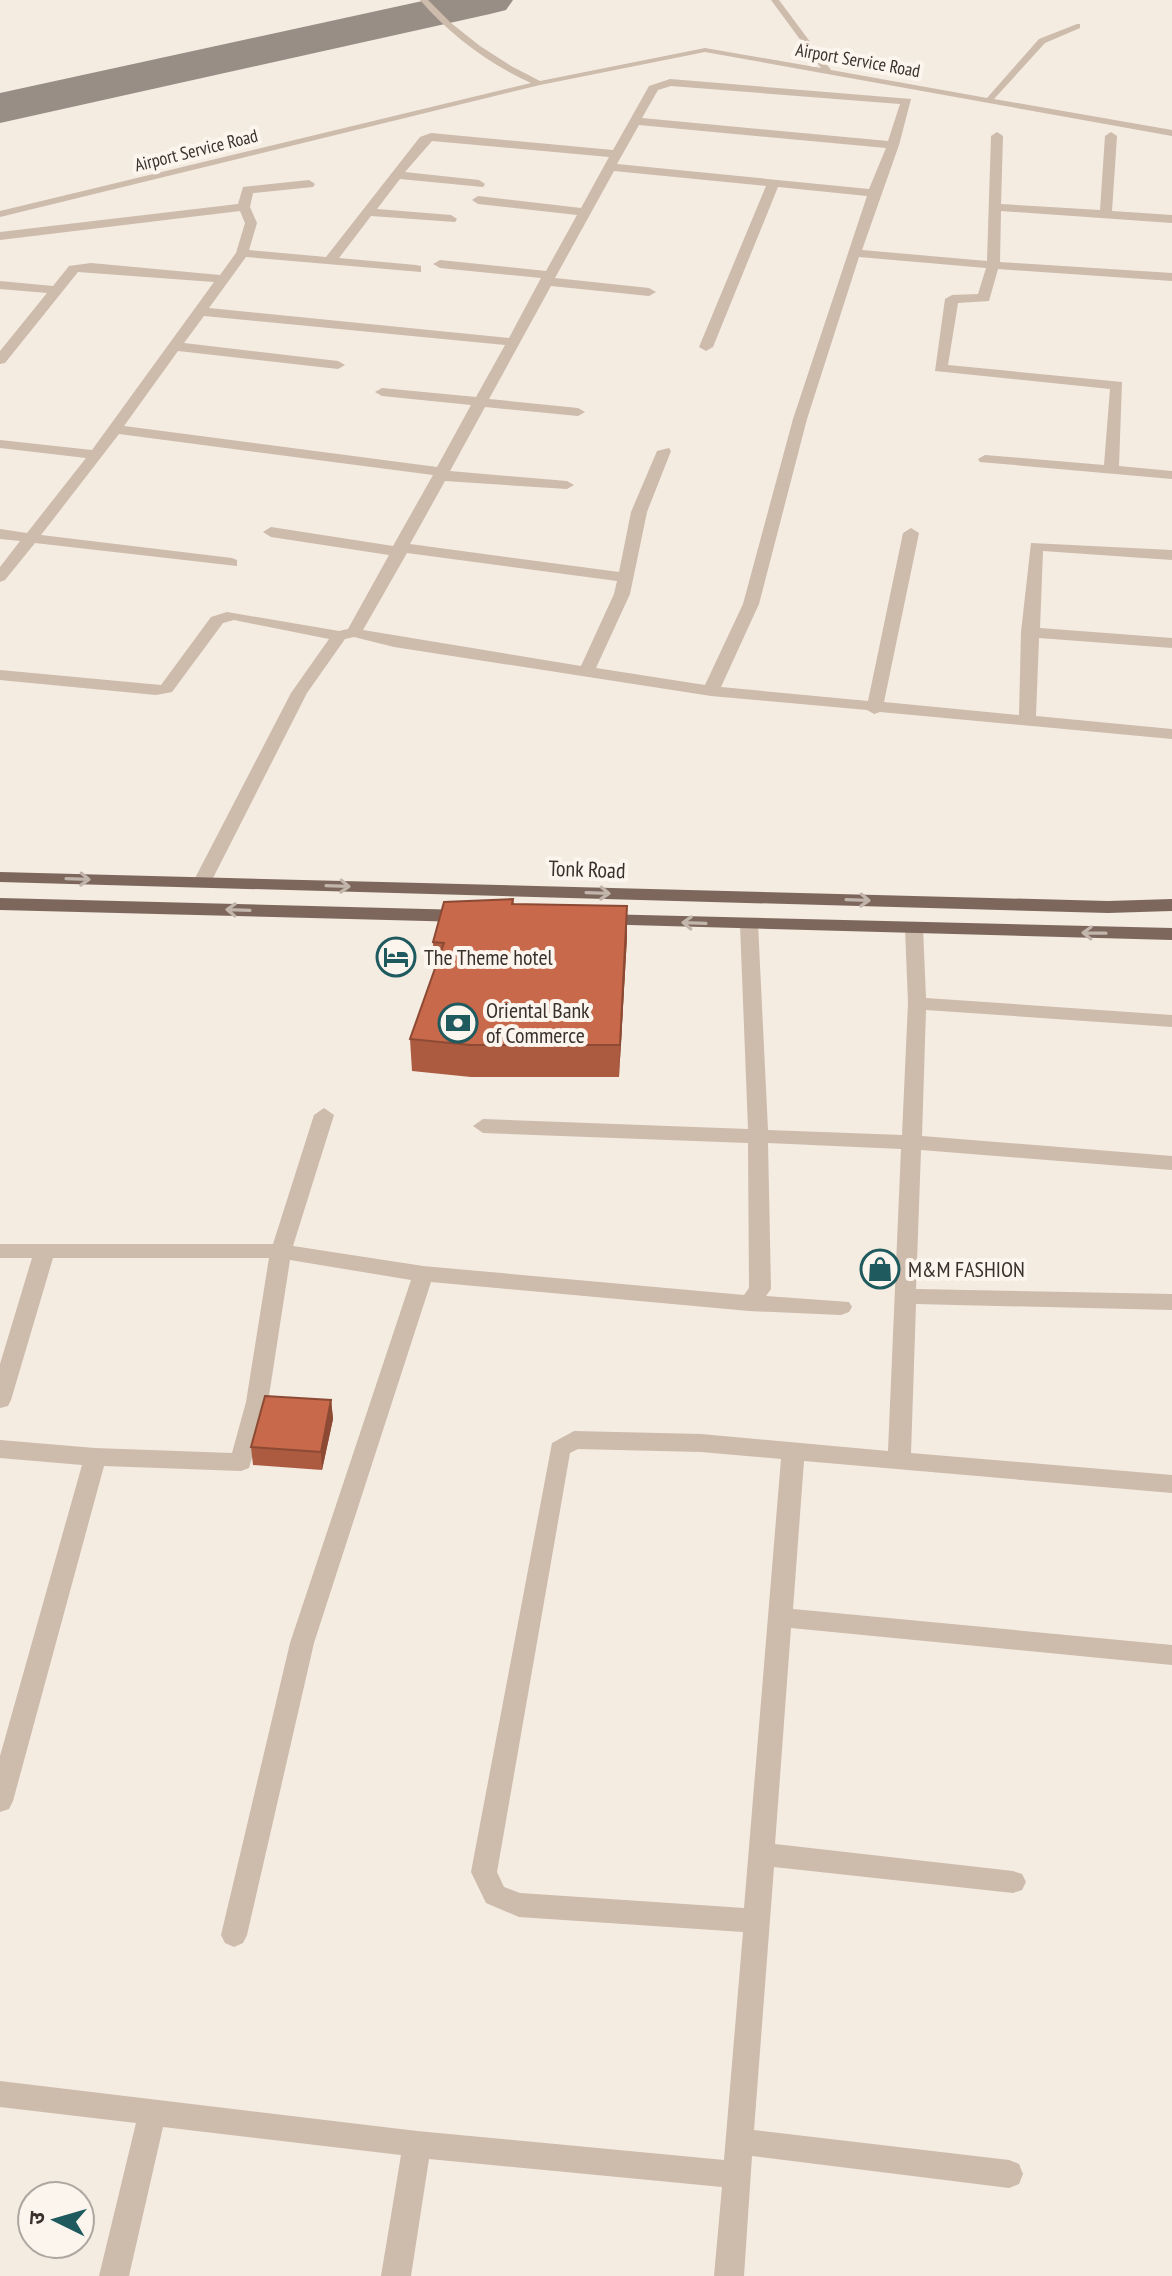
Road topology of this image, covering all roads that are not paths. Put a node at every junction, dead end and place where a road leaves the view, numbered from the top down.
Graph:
1 (424, 0) edge
2 (775, 0) edge
3 (1077, 26) dead end
4 (828, 72) junction
5 (540, 83) junction
6 (990, 99) junction
7 (636, 121) junction
8 (1172, 133) edge
9 (997, 136) dead end
10 (1111, 136) dead end
11 (893, 145) junction
12 (614, 160) junction
13 (398, 175) junction
14 (774, 183) junction
15 (309, 184) dead end
16 (479, 184) dead end
17 (874, 193) junction
18 (478, 200) dead end
19 (244, 207) junction
20 (996, 207) junction
21 (368, 212) junction
22 (586, 212) junction
23 (0, 214) edge
24 (1106, 214) junction
25 (451, 219) dead end
26 (1172, 219) edge
27 (0, 236) edge
28 (242, 253) junction
29 (854, 253) junction
30 (330, 261) junction
31 (440, 264) dead end
32 (993, 265) junction
33 (416, 269) dead end
34 (1172, 277) edge
35 (547, 278) junction
36 (222, 279) junction
37 (0, 285) edge
38 (57, 290) junction
39 (649, 292) dead end
40 (198, 311) junction
41 (511, 342) junction
42 (172, 346) junction
43 (706, 347) dead end
44 (0, 360) edge
45 (338, 365) dead end
46 (382, 392) dead end
47 (479, 401) junction
48 (578, 412) dead end
49 (116, 429) junction
50 (0, 444) edge
51 (664, 451) dead end
52 (96, 455) junction
53 (985, 459) dead end
54 (1111, 470) junction
55 (442, 474) junction
56 (1172, 475) edge
57 (567, 485) dead end
58 (271, 532) dead end
59 (911, 533) dead end
60 (0, 534) edge
61 (31, 539) junction
62 (401, 550) junction
63 (1172, 555) edge
64 (232, 563) dead end
65 (0, 577) edge
66 (625, 577) junction
67 (1029, 632) junction
68 (347, 634) junction
69 (1172, 643) edge
70 (586, 672) junction
71 (0, 675) edge
72 (711, 691) junction
73 (874, 709) junction
74 (1027, 722) junction
75 (1172, 734) edge
76 (0, 877) edge
77 (202, 882) junction
78 (0, 904) edge
79 (1172, 905) edge
80 (484, 917) edge
81 (578, 920) edge
82 (749, 924) junction
83 (914, 928) junction
84 (1172, 934) edge
85 (917, 1003) junction
86 (1172, 1021) edge
87 (324, 1115) dead end
88 (483, 1126) dead end
89 (758, 1135) junction
90 (910, 1142) junction
91 (1172, 1163) edge
92 (45, 1250) junction
93 (0, 1251) edge
94 (281, 1251) junction
95 (423, 1274) junction
96 (903, 1296) junction
97 (1172, 1302) edge
98 (749, 1303) junction
99 (841, 1307) dead end
100 (0, 1400) edge
101 (0, 1449) edge
102 (793, 1451) junction
103 (95, 1457) junction
104 (899, 1460) junction
105 (1172, 1484) edge
106 (780, 1617) junction
107 (1172, 1655) edge
108 (0, 1801) edge
109 (761, 1854) junction
110 (1013, 1882) dead end
111 (756, 1921) junction
112 (234, 1935) dead end
113 (0, 2094) edge
114 (153, 2111) junction
115 (738, 2141) junction
116 (417, 2144) junction
117 (1009, 2174) dead end
118 (737, 2175) junction
119 (114, 2276) edge
120 (396, 2276) edge
121 (729, 2276) edge

1 - 5 lane
2 - 4 lane
3 - 6 lane
4 - 5 lane, Airport Service Road
4 - 6 lane, Airport Service Road
5 - 23 lane, Airport Service Road
6 - 8 lane, Airport Service Road
7 - 11 street
7 - 11 street
7 - 12 street
9 - 20 street
10 - 24 street
11 - 17 street
12 - 13 street
12 - 14 street
12 - 22 street
13 - 16 street
13 - 21 street
14 - 17 street
14 - 43 street
15 - 19 street
17 - 29 street
18 - 22 street
19 - 27 street
19 - 28 street
20 - 24 street
20 - 32 street
21 - 25 street
21 - 30 street
22 - 35 street
24 - 26 street
28 - 30 street
28 - 36 street
29 - 32 street
29 - 72 street
30 - 33 street
31 - 35 street
32 - 34 street
32 - 54 street
35 - 39 street
35 - 41 street
36 - 38 street
36 - 40 street
37 - 38 street
38 - 44 street
40 - 41 street
40 - 42 street
41 - 47 street
42 - 45 street
42 - 49 street
46 - 47 street
47 - 48 street
47 - 55 street
49 - 52 street
49 - 55 street
50 - 52 street
51 - 66 street
52 - 61 street
53 - 54 street
54 - 56 street
55 - 57 street
55 - 62 street
58 - 62 street
59 - 73 street
60 - 61 street
61 - 64 street
61 - 65 street
62 - 66 street
62 - 68 street
63 - 67 street
66 - 70 street
67 - 69 street
67 - 74 street
68 - 70 street
68 - 71 street
68 - 77 street
70 - 72 street
72 - 73 street
73 - 74 street
74 - 75 street
76 -> 77 main road, Tonk Road
77 -> 79 main road, Tonk Road
80 -> 78 main road
82 -> 81 main road
82 - 83 main road
82 - 89 street
84 -> 83 main road
83 - 85 street
85 - 86 street
85 - 90 street
87 - 94 street
88 - 89 street
89 - 90 street
89 - 98 street
90 - 91 street
90 - 96 street
92 - 93 street
92 - 94 street
92 - 100 street
94 - 95 street
94 - 103 street
95 - 98 street
95 - 112 street
96 - 97 street
96 - 104 street
98 - 99 street
101 - 103 street
102 - 104 street
102 - 106 street
102 - 111 street
103 - 108 street
104 - 105 street
106 - 107 street
106 - 109 street
109 - 110 street
109 - 111 street
111 - 115 street
113 - 114 street
114 - 116 street
114 - 119 street
115 - 117 street
115 - 118 street
116 - 118 street
116 - 120 street
118 - 121 street

